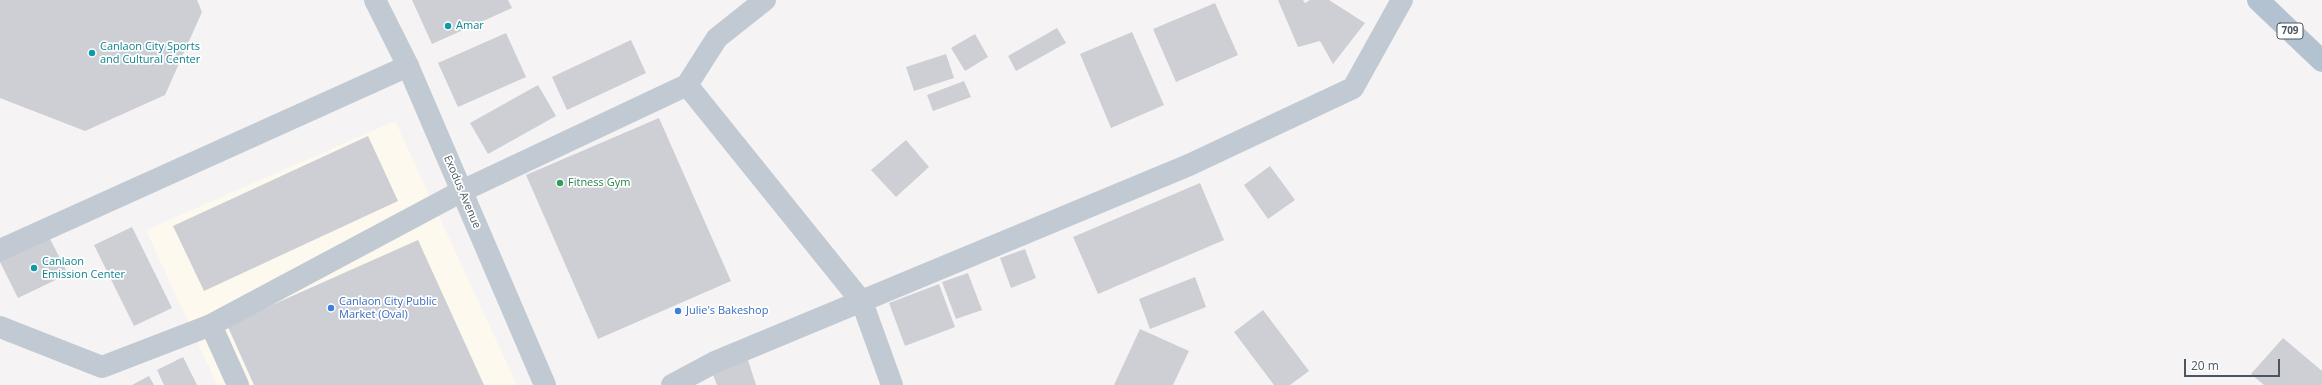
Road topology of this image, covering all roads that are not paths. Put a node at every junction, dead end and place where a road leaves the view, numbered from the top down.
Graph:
1 (375, 0) edge
2 (764, 0) edge
3 (1402, 0) edge
4 (2258, 0) edge
5 (2322, 61) edge
6 (408, 66) junction
7 (687, 84) junction
8 (462, 191) junction
9 (0, 250) edge
10 (862, 302) junction
11 (210, 325) junction
12 (0, 327) edge
13 (682, 383) edge
14 (238, 385) edge
15 (545, 385) edge
16 (892, 385) edge

1 - 6 street, Exodus Avenue
2 - 7 street
3 - 10 street
4 - 5 main road, 709
6 - 8 street, Exodus Avenue
6 - 9 street
7 - 8 street
7 - 10 street
8 - 11 street
8 - 15 street, Exodus Avenue
10 - 13 street
10 - 16 street
11 - 12 street
11 - 14 street

